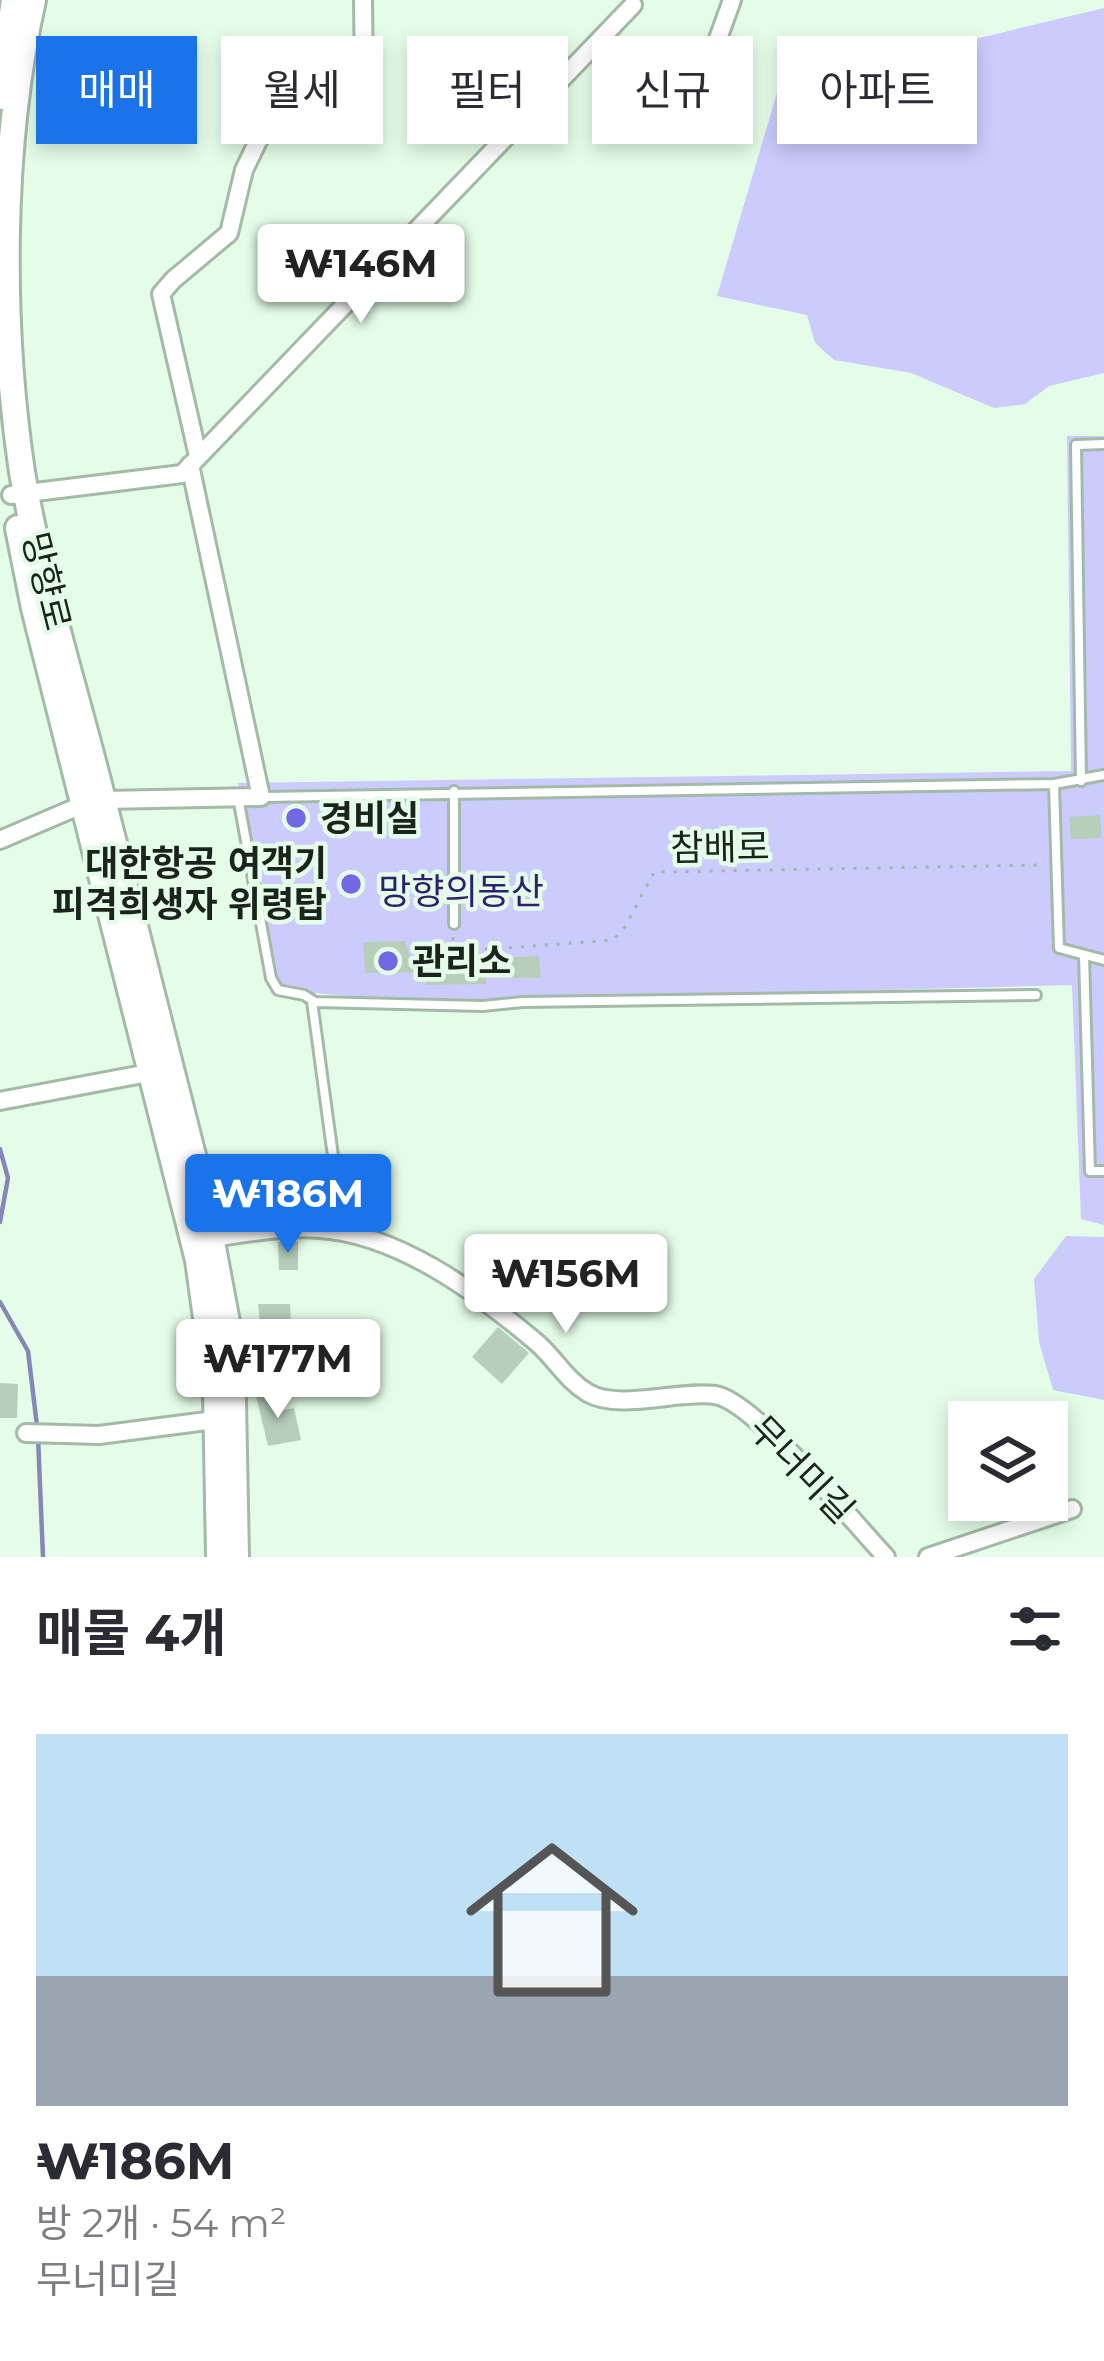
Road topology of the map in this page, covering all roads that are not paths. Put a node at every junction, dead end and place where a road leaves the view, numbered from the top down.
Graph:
1 (14, 0) edge
2 (33, 0) edge
3 (363, 0) edge
4 (732, 0) edge
5 (633, 5) dead end
6 (719, 36) edge
7 (0, 97) edge
8 (0, 431) edge
9 (1104, 444) edge
10 (194, 460) junction
11 (19, 494) junction
12 (1104, 775) edge
13 (1081, 782) junction
14 (1054, 784) junction
15 (454, 791) junction
16 (261, 796) junction
17 (238, 797) junction
18 (94, 802) junction
19 (0, 840) edge
20 (454, 924) road end
21 (1084, 955) junction
22 (1104, 961) edge
23 (1036, 995) dead end
24 (311, 999) junction
25 (162, 1070) junction
26 (0, 1101) edge
27 (1104, 1171) edge
28 (344, 1234) junction
29 (203, 1239) junction
30 (226, 1419) junction
31 (26, 1433) dead end
32 (1072, 1508) dead end
33 (884, 1554) edge
34 (219, 1557) edge
35 (236, 1557) edge
36 (928, 1557) edge

1 - 7 main road
2 - 11 main road, 망향로
3 - 10 street
4 - 6 street
5 - 10 street
8 - 11 main road, 망향로
9 - 13 lane
10 - 11 street
10 - 16 street
11 - 18 main road, 망향로
12 - 13 lane
13 - 14 lane
14 - 15 lane
14 - 21 lane
15 - 16 lane
15 - 20 lane
16 - 17 street
17 - 18 street
17 - 24 lane
18 - 19 street
18 - 25 main road, 망향로
21 - 22 lane
21 - 27 lane
23 - 24 lane
24 - 28 lane
25 - 26 street
25 - 29 main road, 망향로
28 - 29 street, 무너미길
28 - 33 street, 무너미길
29 - 30 main road, 망향로
30 - 31 street
30 - 34 main road, 망향로
30 - 35 main road, 망향로
32 - 36 street

